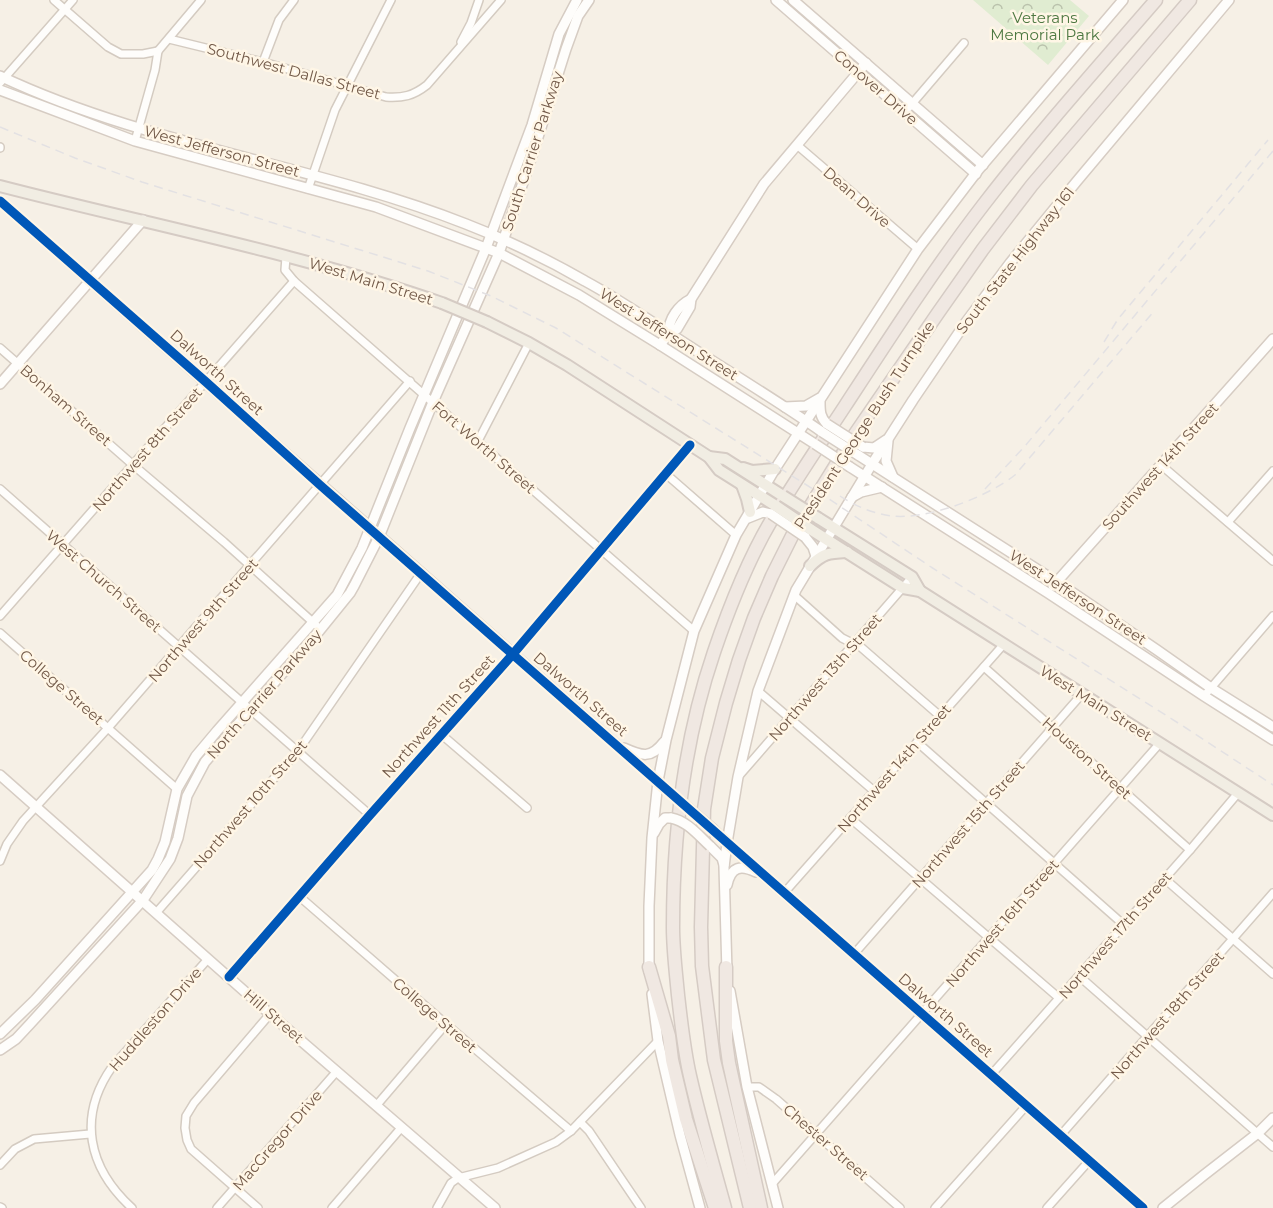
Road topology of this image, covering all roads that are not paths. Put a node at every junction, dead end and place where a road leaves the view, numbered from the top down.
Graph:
1 (54, 0) edge
2 (74, 0) edge
3 (201, 0) edge
4 (294, 0) edge
5 (391, 0) edge
6 (479, 0) edge
7 (501, 0) edge
8 (577, 0) edge
9 (588, 0) edge
10 (776, 0) edge
11 (793, 0) edge
12 (1123, 0) edge
13 (1156, 0) edge
14 (1190, 0) edge
15 (1229, 0) edge
16 (65, 10) junction
17 (180, 27) junction
18 (169, 39) junction
19 (186, 42) junction
20 (964, 43) dead end
21 (458, 50) junction
22 (158, 51) junction
23 (143, 54) junction
24 (263, 62) junction
25 (866, 63) junction
26 (156, 68) junction
27 (859, 72) junction
28 (1, 79) edge
29 (347, 86) junction
30 (0, 90) edge
31 (912, 104) junction
32 (905, 112) junction
33 (138, 128) junction
34 (135, 141) junction
35 (197, 144) junction
36 (796, 145) junction
37 (228, 152) junction
38 (193, 157) junction
39 (983, 165) junction
40 (224, 166) junction
41 (976, 174) junction
42 (312, 175) junction
43 (0, 186) edge
44 (308, 189) junction
45 (0, 201) edge
46 (143, 220) junction
47 (491, 235) junction
48 (503, 240) junction
49 (486, 248) junction
50 (918, 249) junction
51 (499, 253) junction
52 (286, 257) junction
53 (90, 279) junction
54 (294, 281) junction
55 (465, 298) joint
56 (477, 303) joint
57 (669, 333) junction
58 (1273, 339) edge
59 (529, 343) junction
60 (660, 345) junction
61 (0, 348) edge
62 (18, 364) junction
63 (410, 381) junction
64 (206, 382) junction
65 (0, 384) edge
66 (424, 394) junction
67 (821, 398) junction
68 (433, 402) junction
69 (785, 407) junction
70 (806, 421) junction
71 (825, 428) junction
72 (799, 433) junction
73 (888, 439) junction
74 (478, 441) junction
75 (690, 445) junction
76 (861, 451) junction
77 (709, 457) junction
78 (132, 464) junction
79 (872, 464) junction
80 (1161, 465) junction
81 (737, 467) junction
82 (775, 469) junction
83 (1273, 471) edge
84 (666, 474) junction
85 (865, 476) junction
86 (894, 478) junction
87 (741, 484) junction
88 (320, 485) junction
89 (765, 485) junction
90 (882, 487) junction
91 (0, 489) edge
92 (759, 496) junction
93 (852, 497) junction
94 (773, 510) junction
95 (748, 515) junction
96 (1228, 522) junction
97 (833, 528) junction
98 (371, 529) junction
99 (808, 533) junction
100 (736, 535) junction
101 (380, 537) junction
102 (826, 539) junction
103 (63, 545) junction
104 (601, 550) junction
105 (847, 552) junction
106 (813, 561) junction
107 (1273, 561) edge
108 (250, 566) junction
109 (421, 573) junction
110 (912, 577) junction
111 (1057, 582) junction
112 (903, 588) junction
113 (920, 591) junction
114 (1048, 593) junction
115 (794, 595) junction
116 (0, 616) edge
117 (1273, 616) edge
118 (312, 622) junction
119 (320, 630) junction
120 (694, 631) junction
121 (0, 633) edge
122 (855, 642) junction
123 (1004, 644) junction
124 (179, 646) junction
125 (513, 654) junction
126 (984, 667) junction
127 (1211, 688) junction
128 (758, 691) junction
129 (1082, 694) junction
130 (1204, 696) junction
131 (243, 702) junction
132 (251, 710) junction
133 (940, 716) junction
134 (789, 717) junction
135 (1053, 727) junction
136 (1273, 727) edge
137 (108, 728) junction
138 (442, 735) junction
139 (666, 740) junction
140 (1273, 740) edge
141 (917, 742) junction
142 (1160, 743) junction
143 (616, 745) junction
144 (298, 751) junction
145 (0, 775) edge
146 (738, 777) junction
147 (658, 782) junction
148 (1121, 787) junction
149 (177, 789) junction
150 (874, 790) junction
151 (1238, 793) junction
152 (986, 803) junction
153 (36, 807) junction
154 (527, 808) dead end
155 (370, 815) junction
156 (1273, 815) edge
157 (850, 818) junction
158 (652, 838) junction
159 (726, 843) junction
160 (1190, 850) junction
161 (0, 861) edge
162 (1054, 864) junction
163 (724, 867) junction
164 (763, 874) junction
165 (921, 878) junction
166 (1165, 879) junction
167 (725, 890) junction
168 (133, 892) junction
169 (784, 893) junction
170 (1273, 893) edge
171 (300, 897) junction
172 (143, 900) junction
173 (156, 913) junction
174 (1124, 925) junction
175 (989, 938) junction
176 (1233, 939) junction
177 (854, 954) junction
178 (208, 958) junction
179 (649, 967) junction
180 (726, 967) junction
181 (1273, 974) edge
182 (1079, 976) junction
183 (229, 977) junction
184 (1059, 998) junction
185 (270, 1014) junction
186 (922, 1014) junction
187 (446, 1024) junction
188 (0, 1034) edge
189 (1148, 1037) junction
190 (658, 1041) junction
191 (0, 1050) edge
192 (336, 1071) junction
193 (991, 1075) junction
194 (747, 1087) junction
195 (376, 1106) junction
196 (1026, 1106) junction
197 (1273, 1118) edge
198 (580, 1122) junction
199 (401, 1128) junction
200 (571, 1131) junction
201 (816, 1133) junction
202 (1258, 1133) junction
203 (90, 1134) junction
204 (1060, 1136) junction
205 (1273, 1147) edge
206 (1089, 1161) junction
207 (0, 1165) edge
208 (458, 1178) junction
209 (772, 1184) junction
210 (236, 1187) junction
211 (132, 1208) edge
212 (217, 1208) edge
213 (258, 1208) edge
214 (332, 1208) edge
215 (437, 1208) edge
216 (495, 1208) edge
217 (641, 1208) edge
218 (700, 1208) edge
219 (715, 1208) edge
220 (725, 1208) edge
221 (750, 1208) edge
222 (761, 1208) edge
223 (778, 1208) edge
224 (900, 1208) edge
225 (935, 1208) edge
226 (1047, 1208) edge
227 (1143, 1208) edge
228 (1163, 1208) edge

1 - 16 street
2 - 16 street
3 - 17 street
4 - 24 street
5 - 29 street
6 - 21 street
7 - 21 street
8 - 47 main road, South Carrier Parkway
9 - 48 main road, South Carrier Parkway
10 - 27 main road, Conover Drive
11 - 25 main road, Conover Drive
12 - 39 main road
13 - 220 highway, President George Bush Turnpike
14 - 221 highway, President George Bush Turnpike
15 - 73 main road, South State Highway 161
16 - 23 street
16 - 28 street
17 - 18 street
17 - 19 street
18 - 19 street, Southwest Dallas Street
18 - 22 street
19 - 24 street, Southwest Dallas Street
20 - 31 street
21 - 29 street, Southwest Dallas Street
22 - 23 street
22 - 26 street
23 - 26 street
24 - 29 street, Southwest Dallas Street
25 - 27 main road
25 - 31 main road, Conover Drive
26 - 33 street
27 - 32 main road, Conover Drive
27 - 36 main road
28 - 33 main road, West Jefferson Street
29 - 42 street
30 - 34 main road, West Jefferson Street
31 - 32 street
31 - 39 main road, Conover Drive
32 - 41 main road, Conover Drive
33 - 34 street
33 - 35 main road, West Jefferson Street
34 - 38 main road, West Jefferson Street
35 - 37 main road, West Jefferson Street
35 - 38 main road
36 - 50 street, Dean Drive
36 - 57 main road
37 - 40 main road
37 - 42 main road, West Jefferson Street
38 - 40 main road, West Jefferson Street
39 - 41 main road
40 - 44 main road, West Jefferson Street
41 - 50 main road
42 - 44 street
42 - 47 main road, West Jefferson Street
43 - 46 main road, West Main Street
44 - 49 main road, West Jefferson Street
45 - 53 main road, Dalworth Street
46 - 52 main road, West Main Street
46 - 53 main road
47 - 48 main road, West Jefferson Street
47 - 49 main road, South Carrier Parkway
48 - 51 main road, South Carrier Parkway
48 - 57 main road, West Jefferson Street
49 - 51 main road, West Jefferson Street
49 - 55 main road, South Carrier Parkway
50 - 67 main road
51 - 56 main road, South Carrier Parkway
51 - 60 main road, West Jefferson Street
52 - 54 street
52 - 59 main road, West Main Street, bridge
53 - 62 main road
53 - 64 main road, Dalworth Street
54 - 63 street, Fort Worth Street
54 - 64 street, Northwest 8th Street
55 - 66 main road, North Carrier Parkway
56 - 68 main road, North Carrier Parkway
57 - 60 main road
57 - 69 main road, West Jefferson Street
58 - 80 main road, Southwest 14th Street
59 - 74 street
59 - 75 main road, West Main Street
60 - 72 main road, West Jefferson Street
61 - 62 street, Bonham Street
62 - 65 main road
62 - 78 street, Bonham Street
63 - 66 street, Fort Worth Street
63 - 88 street, Northwest 9th Street
64 - 78 street, Northwest 8th Street
64 - 88 main road, Dalworth Street
66 - 68 street, Fort Worth Street
66 - 98 main road, North Carrier Parkway
67 - 69 main road
67 - 70 main road
67 - 71 main road
68 - 74 street, Fort Worth Street
68 - 101 main road, North Carrier Parkway
69 - 70 main road, West Jefferson Street
70 - 71 main road, West Jefferson Street
70 - 72 main road
71 - 76 main road, West Jefferson Street, bridge
72 - 82 main road
72 - 85 main road, West Jefferson Street, bridge
73 - 76 main road
73 - 79 main road, South State Highway 161
73 - 86 main road
74 - 104 street, Fort Worth Street
75 - 77 main road, West Main Street
75 - 84 street, Northwest 11th Street
76 - 79 main road, West Jefferson Street
77 - 81 main road, West Main Street
77 - 87 main road, West Main Street
78 - 103 street, Northwest 8th Street
78 - 108 street, Bonham Street
79 - 85 main road, South State Highway 161
79 - 86 main road, West Jefferson Street
80 - 96 street
80 - 111 main road, Southwest 14th Street
81 - 82 main road
81 - 89 main road, West Main Street
82 - 89 main road
83 - 96 street
84 - 100 street
84 - 104 street, Northwest 11th Street
85 - 90 main road, West Jefferson Street
85 - 93 main road, South State Highway 161
86 - 111 main road, West Jefferson Street
87 - 92 main road, West Main Street
87 - 95 main road
88 - 98 main road, Dalworth Street
88 - 108 street, Northwest 9th Street
89 - 92 main road
89 - 97 main road, West Main Street, bridge
90 - 93 main road
90 - 114 main road, West Jefferson Street
91 - 103 street, West Church Street
92 - 94 main road, West Main Street
92 - 95 main road
93 - 97 main road, South State Highway 161
94 - 95 main road
94 - 99 main road, West Main Street, bridge
95 - 100 main road
96 - 107 street
97 - 102 main road, South State Highway 161
97 - 110 main road, West Main Street
98 - 101 main road, Dalworth Street
98 - 118 main road, North Carrier Parkway
99 - 102 main road, West Main Street
99 - 106 main road
100 - 120 main road
101 - 109 main road, Dalworth Street
101 - 119 main road, North Carrier Parkway
102 - 105 main road, West Main Street
102 - 106 main road, South State Highway 161
103 - 116 street, Northwest 8th Street
103 - 124 street, West Church Street
104 - 120 street, Fort Worth Street
104 - 125 street, Northwest 11th Street
105 - 106 main road
105 - 112 main road, West Main Street
106 - 115 main road, South State Highway 161
108 - 118 street, Bonham Street
108 - 124 street, Northwest 9th Street
109 - 125 main road, Dalworth Street
109 - 144 street, Northwest 10th Street
110 - 112 street, Northwest 13th Street
110 - 113 main road, West Main Street
111 - 114 main road, Southwest 14th Street
111 - 127 main road, West Jefferson Street
112 - 113 main road, West Main Street
112 - 122 street, Northwest 13th Street
113 - 123 main road, West Main Street
114 - 130 main road, West Jefferson Street
115 - 122 street
115 - 128 main road, South State Highway 161
117 - 127 street
118 - 119 street, Bonham Street
118 - 131 main road, North Carrier Parkway
119 - 132 main road, North Carrier Parkway
120 - 139 main road
121 - 137 street, College Street
122 - 133 street
122 - 134 street, Northwest 13th Street
123 - 126 street, Northwest 14th Street
123 - 129 main road, West Main Street
124 - 131 street, West Church Street
124 - 137 street, Northwest 9th Street
125 - 138 street, Northwest 11th Street
125 - 143 main road, Dalworth Street
126 - 133 street, Northwest 14th Street
126 - 135 street, Houston Street
127 - 130 street
127 - 136 main road, West Jefferson Street
128 - 134 street
128 - 146 main road, South State Highway 161
129 - 135 street, Northwest 15th Street
129 - 142 main road, West Main Street
130 - 140 main road, West Jefferson Street
131 - 132 street, West Church Street
131 - 149 main road, North Carrier Parkway
132 - 144 street, West Church Street
132 - 172 main road, North Carrier Parkway
133 - 141 street, Northwest 14th Street
134 - 146 street, Northwest 13th Street
134 - 150 street
135 - 148 street, Houston Street
135 - 152 street, Northwest 15th Street
137 - 149 street, College Street
137 - 153 street, Northwest 9th Street
138 - 154 street
138 - 155 street, Northwest 11th Street
139 - 143 main road
139 - 147 main road
141 - 150 street, Northwest 14th Street
141 - 152 street
142 - 148 street, Northwest 16th Street
142 - 151 main road, West Main Street
143 - 147 main road, Dalworth Street
144 - 155 street, West Church Street
144 - 173 street, Northwest 10th Street
145 - 153 main road, Hill Street
146 - 159 main road, South State Highway 161
147 - 158 main road
147 - 159 main road, Dalworth Street, bridge
148 - 160 street, Houston Street
148 - 162 street, Northwest 16th Street
149 - 168 main road, North Carrier Parkway
150 - 157 street, Northwest 14th Street
151 - 156 main road, West Main Street
151 - 160 street, Northwest 17th Street
152 - 162 street
152 - 165 street, Northwest 15th Street
153 - 161 street, Northwest 9th Street
153 - 168 main road, Hill Street
155 - 171 street, Northwest 11th Street
157 - 165 street
157 - 169 street, Northwest 14th Street
158 - 163 main road, bridge
158 - 179 main road
159 - 163 main road, South State Highway 161
159 - 164 main road, Dalworth Street
160 - 166 street, Northwest 17th Street
162 - 174 street
162 - 175 street, Northwest 16th Street
163 - 167 main road, South State Highway 161
164 - 167 main road
164 - 169 main road, Dalworth Street
165 - 175 street
165 - 177 street, Northwest 15th Street
166 - 174 street, Northwest 17th Street
166 - 176 street
167 - 180 main road, South State Highway 161
168 - 172 main road, Hill Street
168 - 188 main road, North Carrier Parkway
169 - 177 main road, Dalworth Street
170 - 176 street, Northwest 18th Street
171 - 183 street, Northwest 11th Street
171 - 187 street, College Street
172 - 173 main road, Hill Street
172 - 191 main road, North Carrier Parkway
173 - 178 main road, Hill Street
174 - 182 street, Northwest 17th Street
175 - 184 street
175 - 186 street, Northwest 16th Street
176 - 181 street
176 - 189 street, Northwest 18th Street
177 - 186 main road, Dalworth Street
178 - 183 main road, Hill Street
178 - 203 street, Huddleston Drive
179 - 190 main road
179 - 219 highway
180 - 194 main road, South State Highway 161
180 - 222 highway
182 - 184 street, Northwest 17th Street
182 - 189 street
183 - 185 main road, Hill Street
184 - 193 street, Northwest 17th Street
185 - 192 main road, Hill Street
185 - 210 street
186 - 193 main road, Dalworth Street
186 - 201 street, Northwest 16th Street
187 - 195 street
187 - 200 street, College Street
189 - 202 street
189 - 204 street, Northwest 18th Street
190 - 198 street
190 - 218 main road
192 - 195 main road, Hill Street
192 - 210 street, MacGregor Drive
193 - 196 main road, Dalworth Street
194 - 201 street, Chester Street
194 - 209 main road, South State Highway 161
195 - 199 main road, Hill Street
196 - 204 main road, Dalworth Street
196 - 225 street
197 - 202 main road
198 - 200 street
198 - 217 street
199 - 208 main road, Hill Street
199 - 214 street
200 - 208 street
201 - 209 street, Northwest 16th Street
201 - 224 street, Chester Street
202 - 205 street
202 - 228 main road
203 - 207 street
203 - 211 street, Huddleston Drive
204 - 206 main road, Dalworth Street
206 - 226 street
206 - 227 main road, Dalworth Street
208 - 215 street
208 - 216 main road, Hill Street
209 - 223 main road, South State Highway 161
210 - 212 street, MacGregor Drive
210 - 213 street

